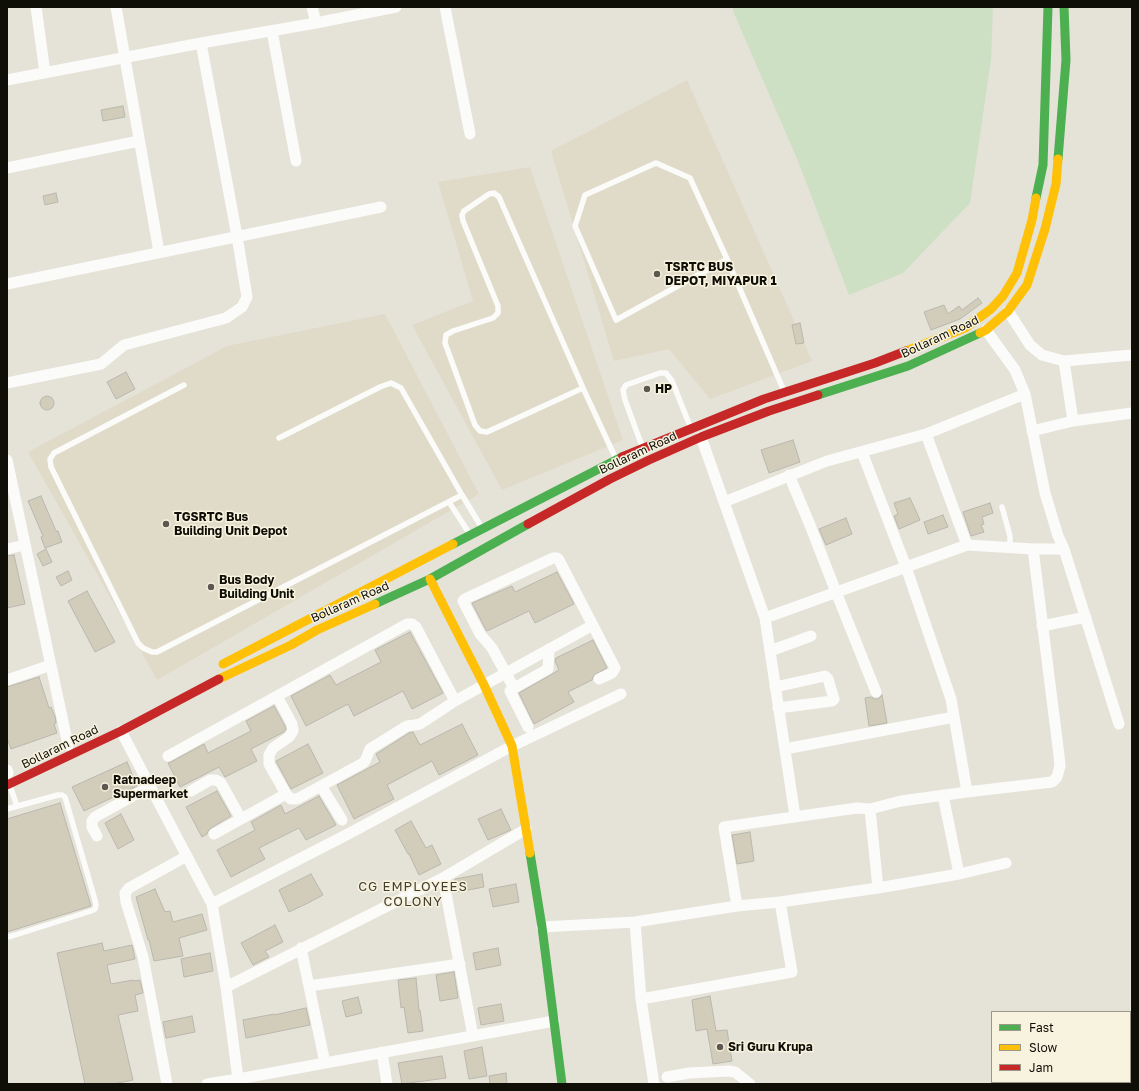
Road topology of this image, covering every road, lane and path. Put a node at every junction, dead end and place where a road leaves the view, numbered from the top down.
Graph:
1 (36, 7) edge
2 (116, 7) edge
3 (312, 7) edge
4 (396, 7) edge
5 (445, 7) edge
6 (1048, 7) edge
7 (1064, 7) edge
8 (383, 8) edge
9 (316, 23) junction
10 (272, 31) junction
11 (200, 43) junction
12 (125, 58) junction
13 (45, 73) junction
14 (7, 80) edge
15 (470, 134) dead end
16 (139, 141) junction
17 (296, 161) dead end
18 (7, 168) edge
19 (381, 207) dead end
20 (238, 236) junction
21 (159, 252) junction
22 (727, 259) junction
23 (7, 284) edge
24 (1008, 311) junction
25 (986, 330) junction
26 (1132, 355) edge
27 (1064, 361) junction
28 (7, 383) edge
29 (184, 386) dead end
30 (583, 388) junction
31 (785, 392) junction
32 (1025, 394) junction
33 (789, 404) junction
34 (1132, 413) edge
35 (1073, 421) junction
36 (691, 429) junction
37 (1032, 431) junction
38 (926, 434) junction
39 (701, 437) junction
40 (279, 438) dead end
41 (643, 448) junction
42 (862, 452) junction
43 (616, 459) junction
44 (7, 460) edge
45 (789, 475) junction
46 (462, 495) junction
47 (449, 502) junction
48 (724, 502) junction
49 (1002, 507) dead end
50 (482, 529) junction
51 (471, 535) junction
52 (25, 545) junction
53 (967, 545) junction
54 (1010, 547) junction
55 (1064, 548) junction
56 (7, 549) edge
57 (1033, 549) junction
58 (906, 567) junction
59 (430, 579) junction
60 (836, 592) junction
61 (1086, 617) junction
62 (765, 618) junction
63 (592, 625) junction
64 (1042, 626) junction
65 (811, 636) dead end
66 (549, 649) junction
67 (770, 651) junction
68 (51, 665) junction
69 (212, 670) dead end
70 (505, 673) junction
71 (599, 679) dead end
72 (7, 680) edge
73 (484, 685) junction
74 (775, 687) junction
75 (514, 688) junction
76 (876, 692) dead end
77 (621, 694) dead end
78 (277, 696) junction
79 (455, 701) junction
80 (778, 708) junction
81 (954, 717) junction
82 (1120, 724) dead end
83 (528, 726) dead end
84 (122, 731) junction
85 (68, 745) dead end
86 (512, 746) junction
87 (785, 749) junction
88 (168, 756) dead end
89 (9, 776) edge
90 (151, 786) junction
91 (321, 786) junction
92 (191, 791) dead end
93 (967, 792) junction
94 (286, 794) junction
95 (943, 795) junction
96 (17, 806) junction
97 (7, 809) edge
98 (870, 809) junction
99 (795, 816) junction
100 (241, 819) junction
101 (342, 820) dead end
102 (526, 829) junction
103 (214, 834) dead end
104 (97, 836) dead end
105 (187, 856) junction
106 (1006, 863) dead end
107 (959, 874) junction
108 (443, 878) junction
109 (878, 888) junction
110 (780, 902) junction
111 (212, 904) junction
112 (737, 906) junction
113 (635, 922) junction
114 (542, 927) junction
115 (7, 937) edge
116 (301, 948) junction
117 (460, 964) junction
118 (226, 986) junction
119 (309, 986) junction
120 (641, 999) junction
121 (554, 1021) junction
122 (473, 1036) junction
123 (382, 1052) junction
124 (325, 1063) junction
125 (667, 1077) dead end
126 (238, 1079) junction
127 (167, 1084) edge
128 (206, 1084) edge
129 (387, 1084) edge
130 (562, 1084) edge
131 (654, 1084) edge
132 (750, 1084) edge

1 - 13 street
2 - 12 street
3 - 9 street
4 - 8 street
5 - 15 street
6 - 31 main road, Bollaram Road
7 - 24 main road, Bollaram Road
8 - 9 street
9 - 10 street
10 - 11 street
10 - 17 street
11 - 12 street
11 - 20 street
12 - 13 street
12 - 16 street
13 - 14 street
16 - 18 street
16 - 21 street
19 - 20 street
20 - 21 street
20 - 28 street
21 - 23 street
22 - 22 lane
22 - 31 lane
24 - 25 main road, Bollaram Road
24 - 27 street
25 - 32 street
25 - 33 main road, Bollaram Road
26 - 27 street
27 - 35 street
29 - 47 lane
30 - 30 lane
30 - 43 lane
31 - 33 lane
31 - 36 main road, Bollaram Road
32 - 37 street
32 - 38 street
33 - 39 main road, Bollaram Road
34 - 35 street
35 - 37 street
36 - 41 main road, Bollaram Road
36 - 41 lane
37 - 55 street
38 - 42 street
38 - 53 street
39 - 48 street
39 - 59 main road, Bollaram Road
40 - 46 lane
41 - 43 main road, Bollaram Road
42 - 45 street
42 - 58 street
43 - 50 main road, Bollaram Road
44 - 52 street
45 - 48 street
45 - 60 street
46 - 47 lane
46 - 50 lane
47 - 51 lane
48 - 62 street
49 - 54 lane
50 - 51 main road, Bollaram Road
51 - 69 main road, Bollaram Road
52 - 56 street
52 - 68 street
53 - 54 street
53 - 58 street
54 - 57 street
55 - 57 street
55 - 61 street
57 - 64 street
58 - 60 street
58 - 81 street
59 - 73 main road
59 - 84 main road, Bollaram Road
60 - 62 street
60 - 76 street
61 - 64 street
61 - 82 street
62 - 67 street
63 - 66 street
63 - 70 street
63 - 71 street
64 - 93 street
65 - 67 street
66 - 70 street
66 - 75 street
67 - 74 street
68 - 72 street
68 - 85 street
70 - 73 street
70 - 75 street
73 - 79 street
73 - 86 main road
74 - 80 street
74 - 80 street
75 - 83 street
77 - 86 street
78 - 79 street
78 - 88 street
78 - 94 street
79 - 91 street
80 - 87 street
81 - 87 street
81 - 93 street
84 - 89 main road, Bollaram Road
84 - 90 street
86 - 102 main road
86 - 111 street
87 - 99 street
89 - 96 lane
90 - 104 street
90 - 105 street
91 - 94 street
91 - 101 street
92 - 100 street
93 - 95 street
94 - 100 street
95 - 98 street
95 - 107 street
96 - 97 lane
96 - 115 lane
98 - 99 street
98 - 109 street
99 - 112 street
100 - 103 street
102 - 108 street
102 - 114 main road
105 - 111 street
105 - 127 street
106 - 107 street
107 - 109 street
108 - 116 street
108 - 117 street
109 - 110 street
110 - 112 street
110 - 120 street
111 - 118 street
112 - 113 street
113 - 114 street
113 - 120 street
114 - 121 main road
116 - 118 street
116 - 119 street
117 - 119 street
117 - 122 street
118 - 126 street
119 - 124 street
120 - 131 street
121 - 122 street
121 - 130 main road
122 - 123 street
123 - 124 street
123 - 129 street
124 - 126 street
125 - 132 street
126 - 128 street

